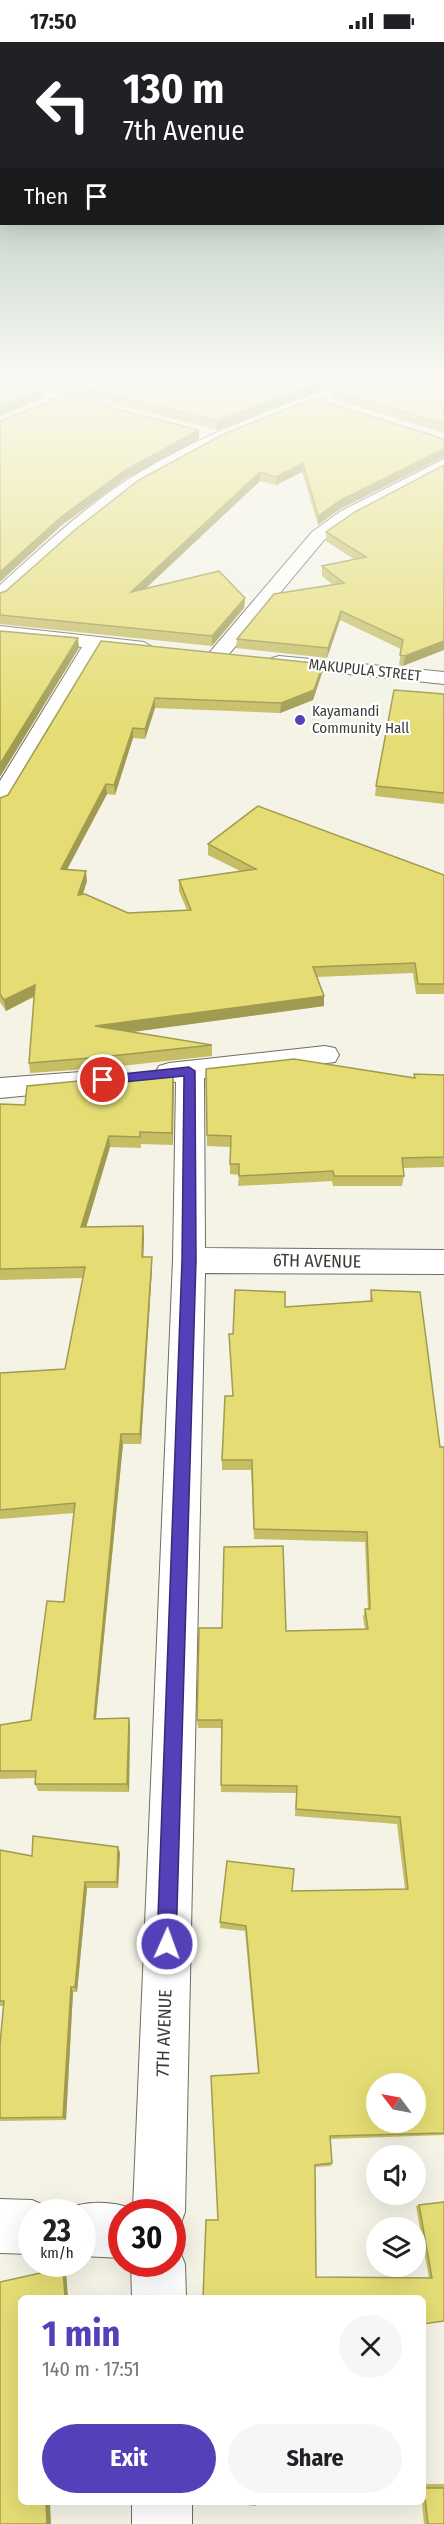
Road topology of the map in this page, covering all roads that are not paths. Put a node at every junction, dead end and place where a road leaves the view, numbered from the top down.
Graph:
1 (112, 498) edge
2 (380, 498) edge
3 (0, 595) edge
4 (0, 632) edge
5 (94, 642) junction
6 (160, 650) edge
7 (194, 654) edge
8 (217, 656) junction
9 (240, 658) edge
10 (263, 660) edge
11 (444, 678) edge
12 (0, 799) edge
13 (325, 1055) dead end
14 (189, 1071) junction
15 (0, 1088) edge
16 (189, 1260) junction
17 (444, 1262) edge
18 (159, 2199) edge
19 (0, 2226) edge
20 (18, 2227) edge
21 (158, 2277) edge
22 (159, 2295) edge
23 (162, 2505) edge
24 (162, 2524) edge

1 - 3 street
2 - 8 street
4 - 5 street
5 - 6 street
5 - 12 street
7 - 8 street
8 - 9 street
10 - 11 street, MAKUPULA STREET
13 - 14 street
14 - 15 street
14 - 16 street, 7TH AVENUE
16 - 17 street, 6TH AVENUE
16 - 18 street, 7TH AVENUE
19 - 20 street
21 - 22 street
23 - 24 street

